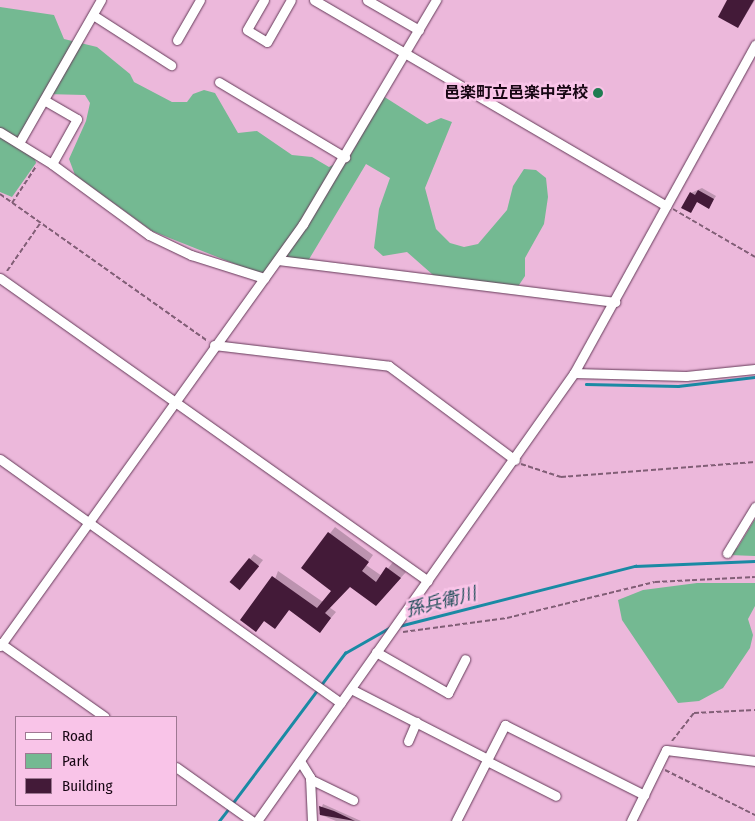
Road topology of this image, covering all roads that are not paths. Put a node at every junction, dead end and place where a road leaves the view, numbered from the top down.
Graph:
1 (101, 0) edge
2 (200, 0) edge
3 (264, 0) edge
4 (291, 0) edge
5 (314, 0) edge
6 (367, 0) edge
7 (436, 0) edge
8 (93, 15) junction
9 (419, 30) junction
10 (178, 40) dead end
11 (755, 45) edge
12 (405, 53) junction
13 (171, 66) dead end
14 (219, 82) dead end
15 (44, 100) junction
16 (0, 132) edge
17 (19, 143) junction
18 (346, 157) junction
19 (52, 164) junction
20 (666, 206) junction
21 (278, 260) junction
22 (264, 278) junction
23 (1, 279) edge
24 (615, 302) junction
25 (214, 346) junction
26 (755, 369) edge
27 (574, 373) junction
28 (173, 402) junction
29 (0, 460) edge
30 (515, 460) junction
31 (755, 507) edge
32 (88, 522) junction
33 (727, 552) dead end
34 (428, 581) junction
35 (0, 644) edge
36 (376, 652) junction
37 (465, 660) dead end
38 (351, 689) junction
39 (341, 703) junction
40 (104, 716) edge
41 (416, 722) junction
42 (408, 741) dead end
43 (487, 760) junction
44 (300, 761) junction
45 (755, 761) edge
46 (178, 769) edge
47 (310, 779) junction
48 (644, 795) junction
49 (556, 796) dead end
50 (354, 800) dead end
51 (252, 821) edge
52 (257, 821) edge
53 (312, 821) edge
54 (456, 821) edge
55 (631, 821) edge

1 - 8 street
2 - 10 street
3 - 4 street
5 - 12 street
6 - 9 street
7 - 9 street
8 - 13 street
8 - 15 street
9 - 12 street
11 - 20 street
12 - 18 street
12 - 20 street
14 - 18 street
15 - 17 street
15 - 19 street
16 - 17 street
17 - 19 street
18 - 21 street
19 - 22 street
20 - 24 street
21 - 22 street
21 - 24 street
22 - 25 street
23 - 28 street
24 - 27 street
25 - 28 street
25 - 30 street
26 - 27 street
27 - 30 street
28 - 32 street
28 - 34 street
29 - 32 street
30 - 34 street
31 - 33 street
32 - 35 street
32 - 39 street
34 - 36 street
35 - 40 street
36 - 37 street
36 - 38 street
38 - 39 street
38 - 41 street
39 - 44 street
41 - 42 street
41 - 43 street
43 - 48 street
43 - 49 street
43 - 54 street
44 - 47 street
44 - 52 street
45 - 48 street
46 - 51 street
47 - 50 street
47 - 53 street
48 - 55 street

